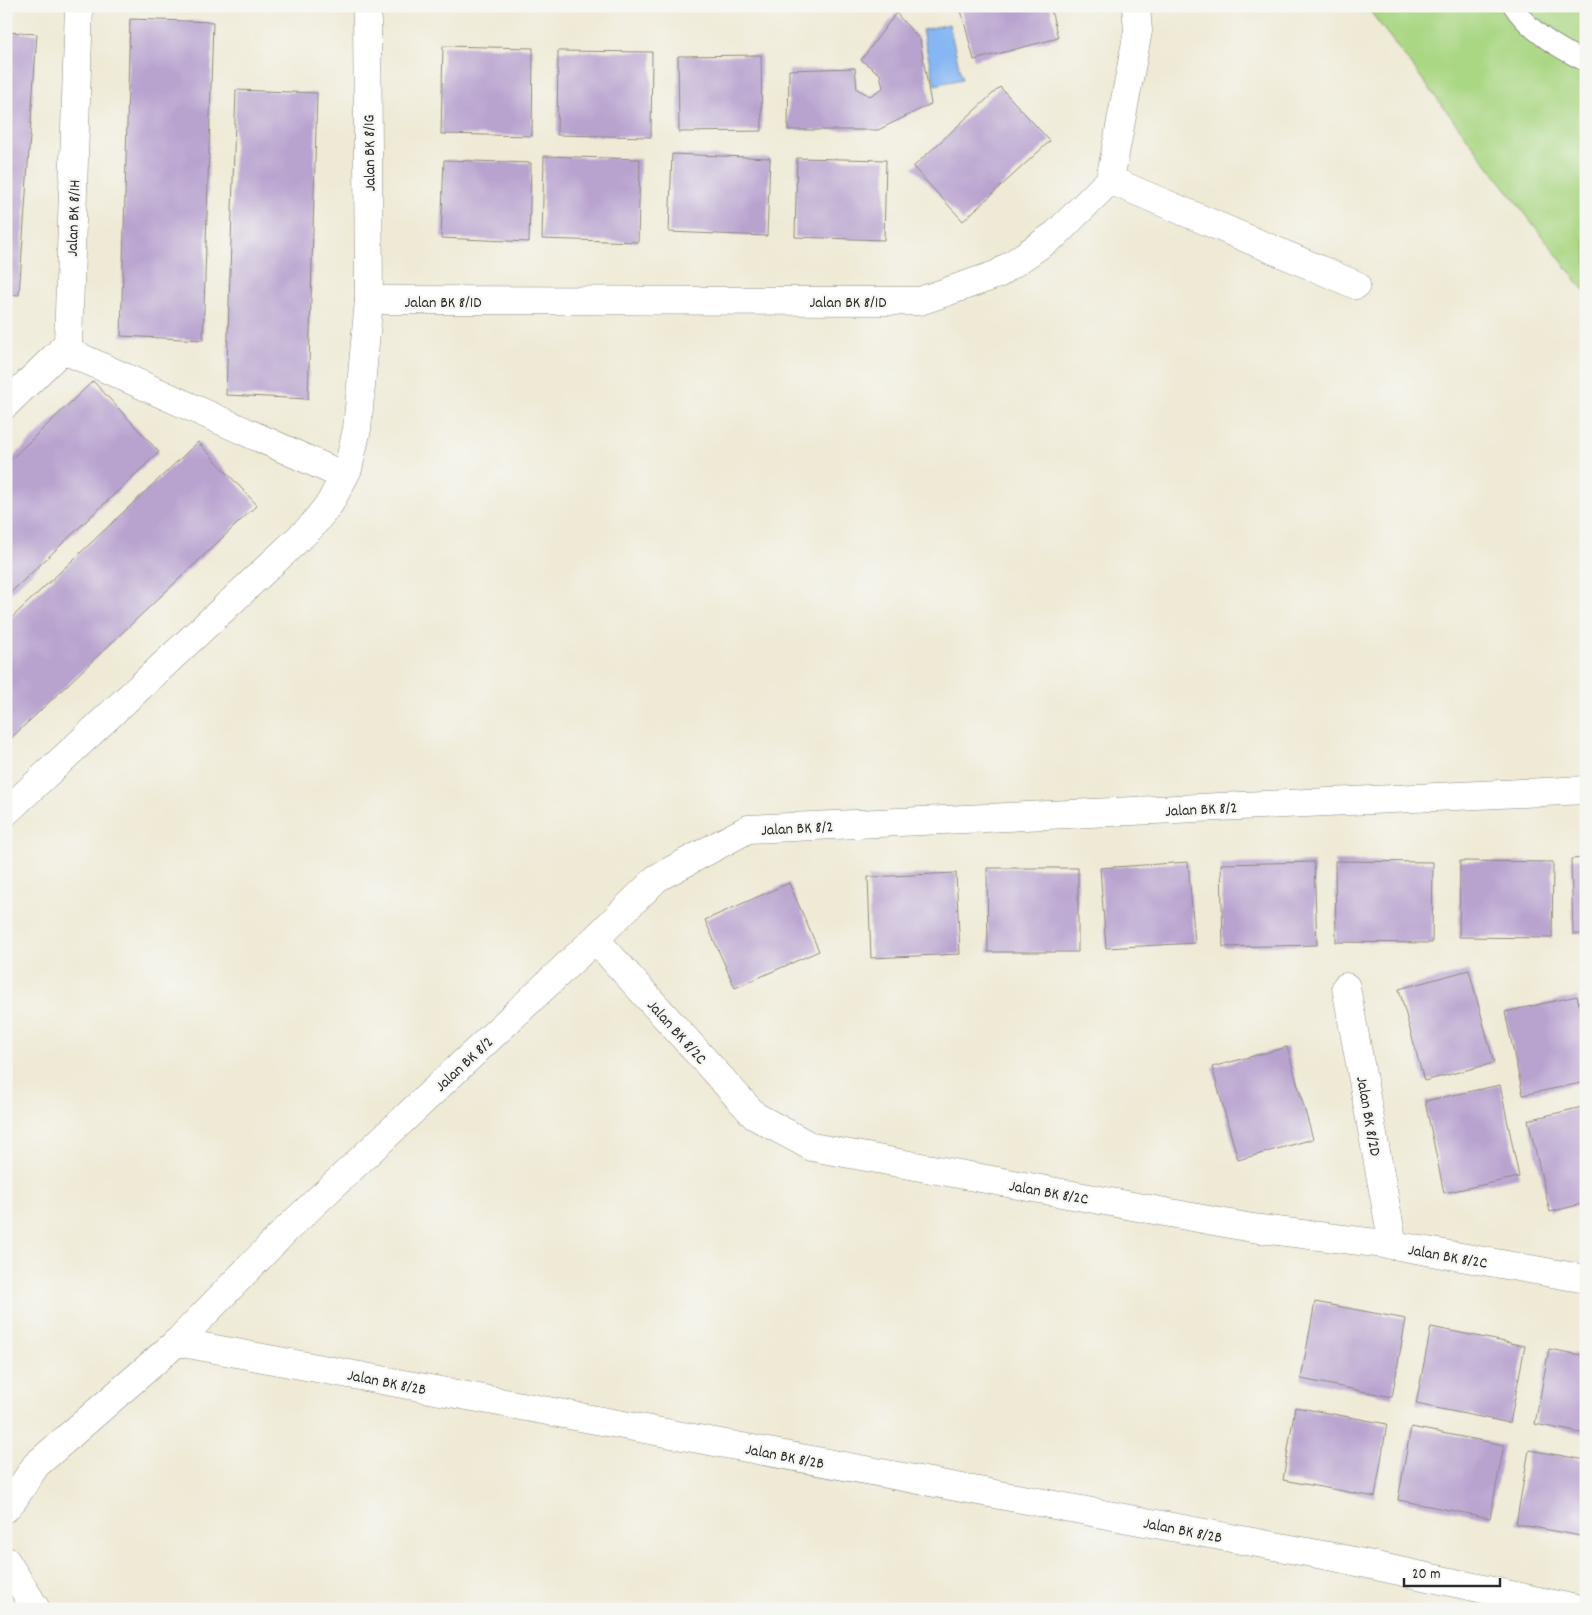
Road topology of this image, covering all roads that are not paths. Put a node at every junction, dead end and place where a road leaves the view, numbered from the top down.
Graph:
1 (79, 6) edge
2 (367, 6) edge
3 (1136, 6) edge
4 (1513, 6) edge
5 (1586, 62) edge
6 (1110, 180) junction
7 (1356, 285) dead end
8 (369, 300) junction
9 (62, 349) junction
10 (6, 404) edge
11 (344, 476) junction
12 (1586, 790) edge
13 (6, 812) edge
14 (595, 939) junction
15 (1346, 987) dead end
16 (1393, 1245) junction
17 (1586, 1279) edge
18 (177, 1342) junction
19 (36, 1465) junction
20 (6, 1472) edge
21 (6, 1508) edge
22 (6, 1561) edge
23 (36, 1609) edge
24 (1576, 1609) edge

1 - 9 street, Jalan BK 8/1H
2 - 8 street, Jalan BK 8/1G
3 - 6 street
4 - 5 lane
6 - 7 street
6 - 8 street, Jalan BK 8/1D
8 - 11 street, Jalan BK 8/1G
9 - 10 street, Jalan BK 8/1H
9 - 11 street
11 - 13 street, Jalan BK 8/1G
12 - 14 street, Jalan BK 8/2
14 - 16 street, Jalan BK 8/2C
14 - 18 street, Jalan BK 8/2
15 - 16 street, Jalan BK 8/2D
16 - 17 street, Jalan BK 8/2C
18 - 19 street
18 - 24 street, Jalan BK 8/2B
19 - 20 street
19 - 21 street
22 - 23 street

